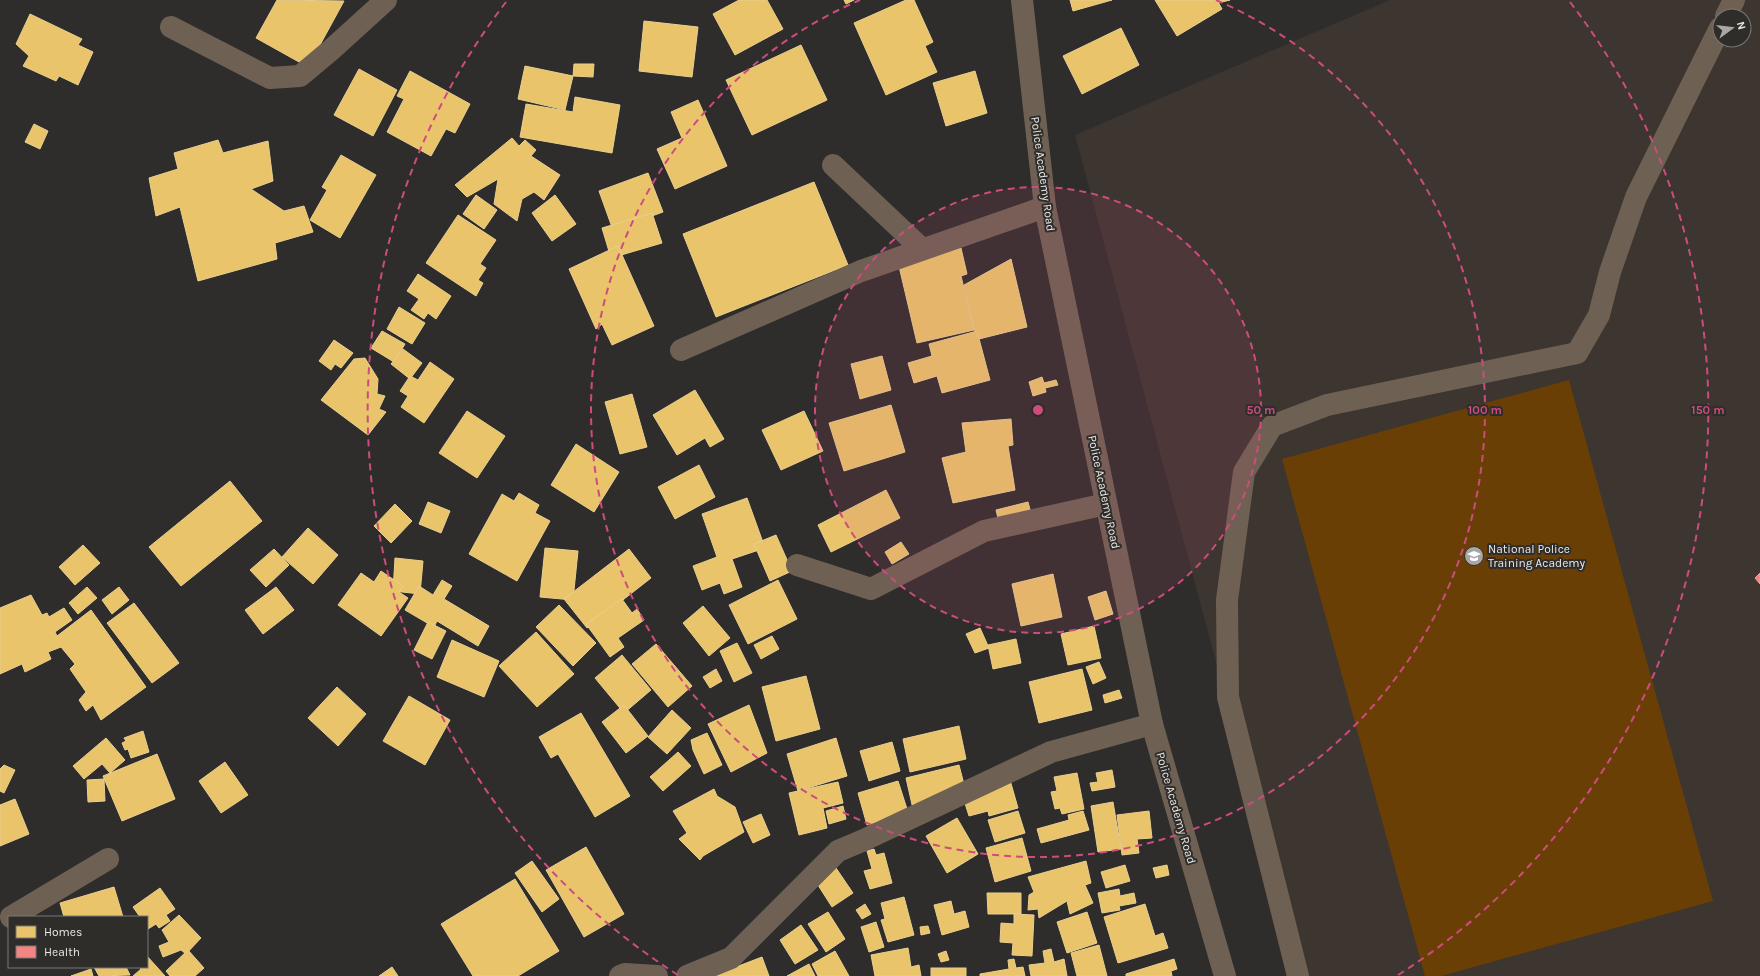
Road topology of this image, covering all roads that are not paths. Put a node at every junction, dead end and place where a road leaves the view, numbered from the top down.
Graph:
1 (386, 0) edge
2 (1022, 0) edge
3 (171, 27) dead end
4 (1712, 44) edge
5 (834, 165) dead end
6 (1045, 207) junction
7 (922, 249) junction
8 (680, 350) dead end
9 (1106, 504) junction
10 (797, 566) dead end
11 (1152, 724) junction
12 (108, 859) dead end
13 (13, 916) edge
14 (620, 976) edge
15 (658, 976) edge
16 (687, 976) edge
17 (1225, 976) edge
18 (1298, 976) edge

1 - 3 street
2 - 6 street, Police Academy Road
4 - 18 street
5 - 7 street
6 - 7 street
6 - 9 street, Police Academy Road
7 - 8 street
9 - 10 street
9 - 11 street, Police Academy Road
11 - 16 street
11 - 17 street, Police Academy Road
12 - 13 street
14 - 15 street

